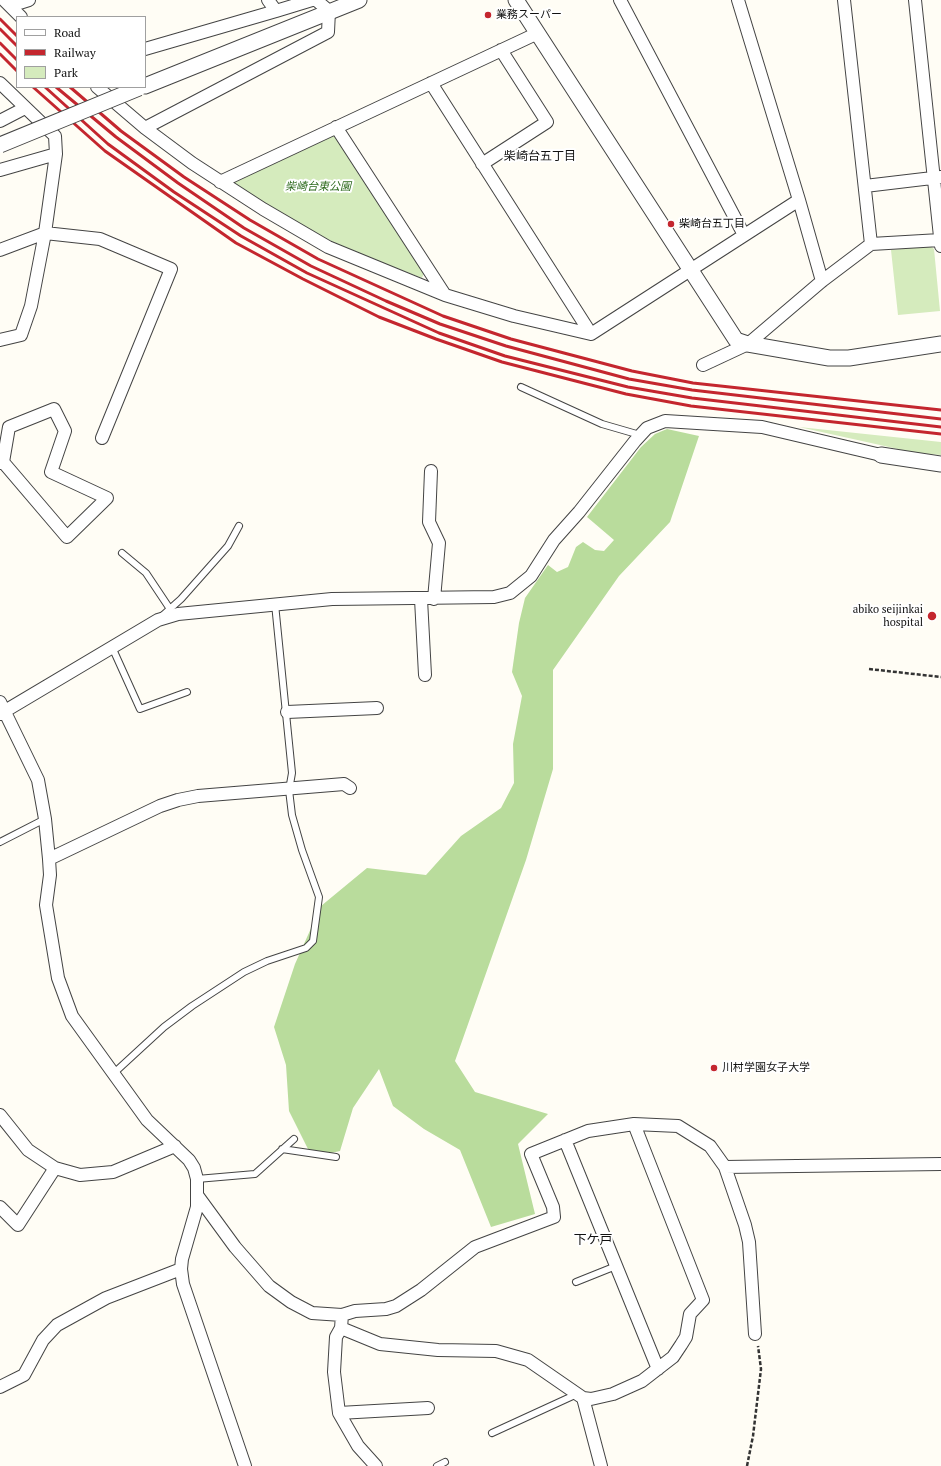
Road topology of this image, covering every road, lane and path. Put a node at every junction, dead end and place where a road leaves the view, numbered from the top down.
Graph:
1 (29, 0) edge
2 (268, 0) edge
3 (312, 0) edge
4 (316, 0) edge
5 (359, 0) edge
6 (516, 0) edge
7 (621, 0) edge
8 (738, 0) edge
9 (844, 0) edge
10 (915, 0) edge
11 (7, 3) edge
12 (276, 11) junction
13 (330, 11) junction
14 (20, 16) edge
15 (538, 33) junction
16 (146, 48) edge
17 (501, 50) junction
18 (0, 83) edge
19 (431, 83) junction
20 (146, 85) edge
21 (97, 88) edge
22 (140, 88) edge
23 (25, 108) junction
24 (0, 121) edge
25 (336, 127) junction
26 (144, 128) junction
27 (0, 145) edge
28 (56, 154) junction
29 (482, 164) junction
30 (0, 170) edge
31 (937, 178) edge
32 (220, 182) junction
33 (865, 186) junction
34 (799, 200) junction
35 (45, 233) junction
36 (744, 235) junction
37 (940, 240) edge
38 (870, 244) junction
39 (941, 246) edge
40 (0, 250) edge
41 (690, 269) junction
42 (822, 281) junction
43 (445, 295) junction
44 (591, 334) junction
45 (0, 340) edge
46 (748, 344) junction
47 (941, 344) edge
48 (703, 365) dead end
49 (520, 387) dead end
50 (640, 435) junction
51 (102, 438) dead end
52 (881, 455) joint
53 (2, 463) edge
54 (941, 464) edge
55 (431, 471) dead end
56 (239, 526) dead end
57 (122, 553) dead end
58 (420, 599) junction
59 (434, 599) junction
60 (276, 604) junction
61 (170, 609) junction
62 (158, 620) junction
63 (112, 647) junction
64 (869, 669) dead end
65 (425, 674) dead end
66 (941, 677) edge
67 (187, 692) dead end
68 (377, 708) dead end
69 (2, 709) edge
70 (287, 712) junction
71 (350, 788) dead end
72 (289, 790) junction
73 (45, 820) junction
74 (0, 842) edge
75 (49, 859) junction
76 (114, 1073) junction
77 (0, 1115) edge
78 (634, 1124) junction
79 (294, 1139) dead end
80 (565, 1140) junction
81 (174, 1146) junction
82 (282, 1150) junction
83 (336, 1157) dead end
84 (941, 1164) edge
85 (725, 1167) junction
86 (55, 1168) junction
87 (197, 1179) junction
88 (197, 1195) junction
89 (0, 1208) edge
90 (616, 1266) junction
91 (181, 1269) junction
92 (576, 1282) dead end
93 (342, 1315) junction
94 (341, 1328) junction
95 (755, 1334) joint
96 (658, 1369) junction
97 (0, 1387) edge
98 (580, 1396) junction
99 (428, 1408) dead end
100 (339, 1414) junction
101 (492, 1433) dead end
102 (445, 1462) dead end
103 (244, 1466) edge
104 (376, 1466) edge
105 (437, 1466) edge
106 (601, 1466) edge
107 (747, 1466) edge

1 - 11 street
2 - 12 street
3 - 12 street
4 - 13 street
5 - 13 street
6 - 15 street
7 - 36 street
8 - 34 street
9 - 33 street
10 - 31 street
11 - 14 street
12 - 16 street
13 - 20 street
13 - 26 street
15 - 17 street
15 - 41 street
17 - 19 street
17 - 29 street
18 - 23 street
19 - 25 street
19 - 29 street
21 - 26 street
22 - 27 street, bridge
23 - 24 street
23 - 28 street
25 - 32 street
25 - 43 street
26 - 32 street
28 - 30 street
28 - 35 street
29 - 44 street
31 - 33 street
31 - 37 street
32 - 43 street
33 - 38 street
34 - 36 street
34 - 42 street
35 - 40 street
35 - 45 street
35 - 51 street
36 - 41 street
37 - 38 street
37 - 39 street
38 - 42 street
41 - 44 street
41 - 46 street
42 - 46 street
43 - 44 street
46 - 47 street
46 - 48 street
49 - 50 lane
50 - 52 street
50 - 59 street
52 - 54 street
53 - 53 street
55 - 59 street
56 - 61 lane
57 - 61 lane
58 - 59 street
58 - 60 street
58 - 65 street
60 - 62 street
60 - 70 lane
61 - 62 lane
62 - 63 street
63 - 67 lane
63 - 69 street
64 - 66 path
68 - 70 street
69 - 73 street
70 - 72 lane
71 - 72 street
72 - 75 street
72 - 76 lane
73 - 74 lane
73 - 75 street
75 - 76 street
76 - 81 street
77 - 86 street
78 - 80 street
78 - 85 street
78 - 96 street
79 - 82 lane
80 - 90 street
80 - 93 street
81 - 86 street
81 - 87 street
82 - 83 lane
82 - 87 lane
84 - 85 street
85 - 95 street
86 - 89 street
87 - 88 street
88 - 91 street
88 - 93 street
90 - 92 lane
90 - 96 street
91 - 97 street
91 - 103 street
93 - 94 street
94 - 98 street
94 - 100 street
95 - 107 path
96 - 98 street
98 - 101 lane
98 - 106 street
99 - 100 street
100 - 104 street
102 - 105 lane

